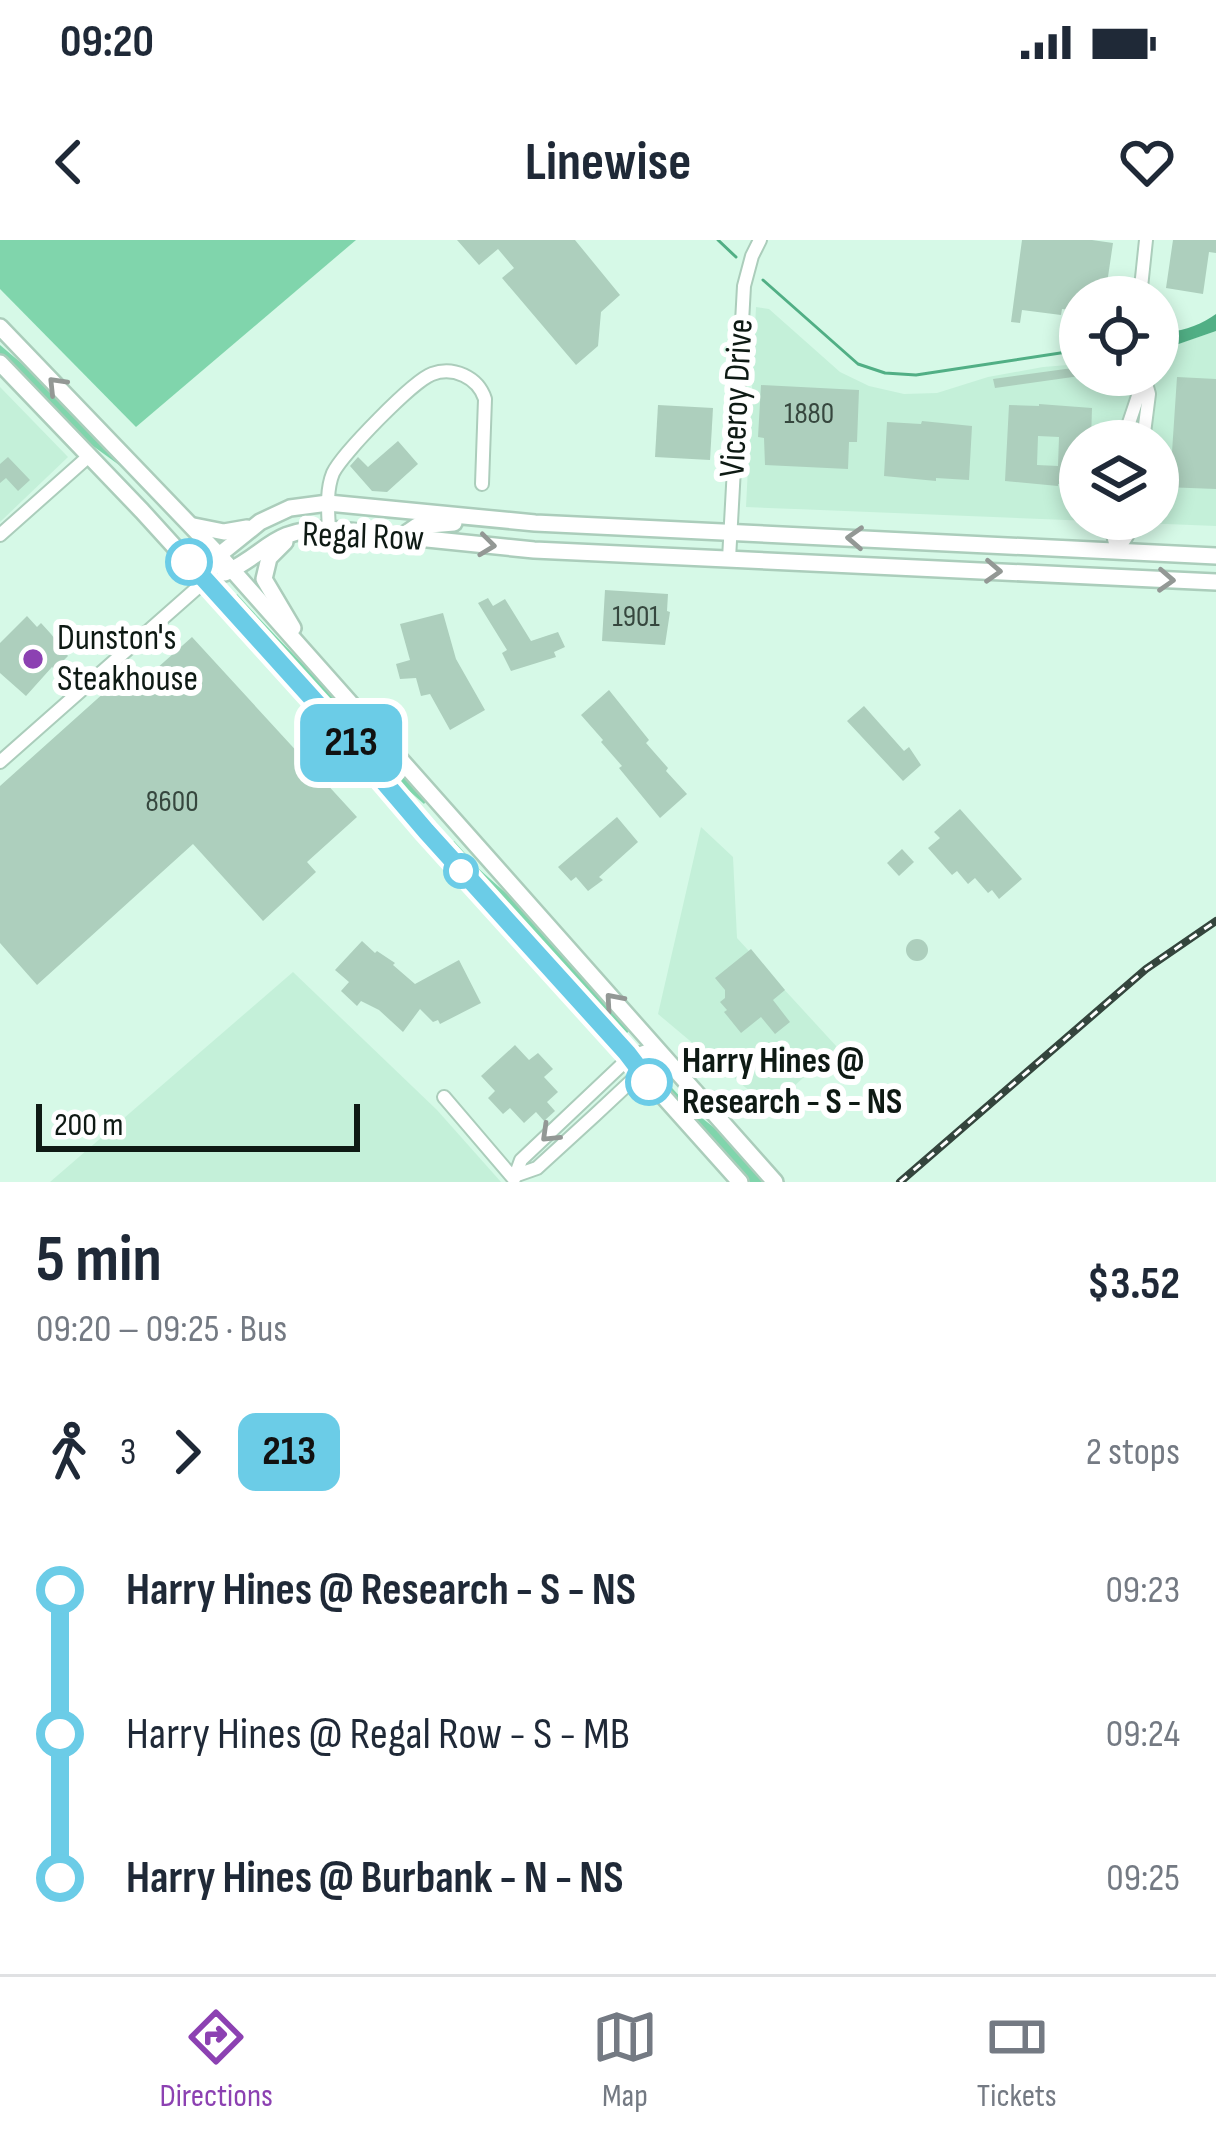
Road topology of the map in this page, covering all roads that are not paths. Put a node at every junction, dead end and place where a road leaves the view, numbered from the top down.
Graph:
1 (760, 240) edge
2 (1147, 240) edge
3 (1143, 276) edge
4 (0, 327) edge
5 (0, 364) edge
6 (89, 456) junction
7 (482, 484) dead end
8 (328, 503) junction
9 (479, 517) junction
10 (260, 522) junction
11 (189, 524) junction
12 (573, 525) junction
13 (329, 529) junction
14 (298, 531) junction
15 (730, 532) junction
16 (0, 535) edge
17 (404, 536) junction
18 (1114, 540) edge
19 (1124, 540) edge
20 (929, 542) junction
21 (1117, 551) junction
22 (571, 552) junction
23 (219, 555) junction
24 (1216, 556) edge
25 (729, 559) junction
26 (928, 568) junction
27 (232, 570) junction
28 (1116, 578) junction
29 (205, 580) junction
30 (1216, 582) edge
31 (309, 657) junction
32 (321, 708) junction
33 (373, 728) junction
34 (0, 762) edge
35 (447, 813) junction
36 (426, 831) junction
37 (654, 1048) junction
38 (630, 1057) junction
39 (641, 1072) junction
40 (444, 1097) dead end
41 (516, 1177) junction
42 (740, 1182) edge
43 (775, 1182) edge

1 - 15 street, Viceroy Drive
2 - 3 street
11 -> 4 main road
5 - 6 main road
6 - 16 street
6 - 29 main road
7 - 8 street
8 - 9 main road, Regal Row
8 - 10 main road, Regal Row
8 - 13 street
9 - 12 main road, Regal Row
9 - 17 main road
10 - 11 main road
10 - 23 main road, Regal Row
11 - 23 main road
12 - 15 main road, Regal Row
12 - 22 main road
13 - 14 main road, Regal Row
13 - 17 main road, Regal Row
14 - 27 main road, Regal Row
14 - 31 main road
20 -> 15 main road, Regal Row
15 - 25 street, Viceroy Drive
17 -> 22 main road, Regal Row
18 - 21 street
19 - 21 street
20 - 21 main road, Regal Row
20 - 26 main road
21 - 24 main road, Regal Row
21 - 28 main road
22 - 25 main road, Regal Row
23 - 27 main road
23 - 29 main road, Regal Row
25 - 26 main road, Regal Row
26 -> 28 main road, Regal Row
27 - 29 main road, Regal Row
27 - 31 main road
28 -> 30 main road, Regal Row
29 - 32 main road
29 - 34 street
31 - 33 main road
32 - 33 main road
32 - 36 main road
33 - 35 main road
35 - 36 main road
37 -> 35 main road
36 - 38 main road
37 - 38 street
37 - 39 street
37 - 43 main road
38 - 39 main road
38 -> 41 street
39 - 41 street
39 - 42 main road
40 - 41 street

